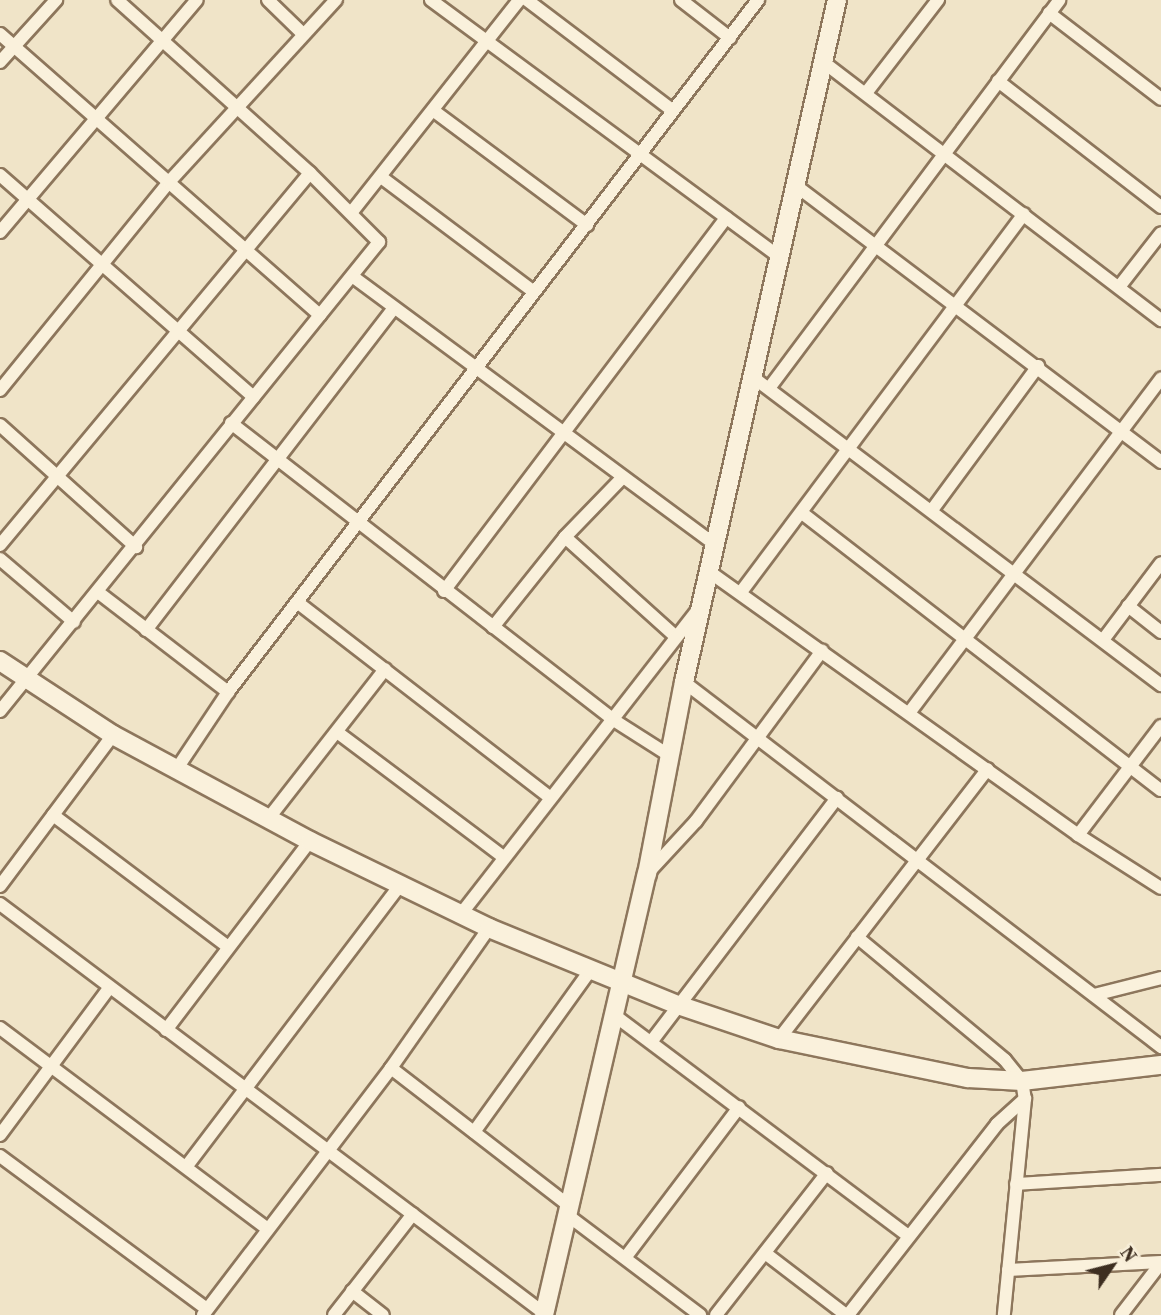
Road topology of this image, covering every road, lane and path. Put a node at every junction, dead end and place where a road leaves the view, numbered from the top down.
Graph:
1 (57, 0) edge
2 (117, 0) edge
3 (197, 0) edge
4 (268, 0) edge
5 (336, 0) edge
6 (431, 0) edge
7 (519, 0) edge
8 (527, 0) edge
9 (681, 0) edge
10 (758, 0) edge
11 (837, 0) edge
12 (939, 0) edge
13 (1059, 0) edge
14 (1049, 13) junction
15 (0, 34) edge
16 (303, 34) junction
17 (730, 38) junction
18 (161, 40) junction
19 (487, 41) junction
20 (15, 46) junction
21 (822, 61) junction
22 (0, 62) edge
23 (998, 81) junction
24 (866, 93) junction
25 (1161, 99) edge
26 (236, 109) junction
27 (434, 111) junction
28 (673, 111) junction
29 (95, 116) junction
30 (943, 153) junction
31 (642, 154) junction
32 (310, 173) junction
33 (0, 175) edge
34 (381, 177) junction
35 (169, 182) junction
36 (795, 184) junction
37 (28, 199) junction
38 (1161, 207) edge
39 (351, 213) junction
40 (1024, 214) junction
41 (726, 218) junction
42 (587, 225) junction
43 (0, 232) edge
44 (1161, 233) edge
45 (876, 244) junction
46 (245, 249) junction
47 (779, 257) junction
48 (101, 262) junction
49 (352, 276) junction
50 (1119, 287) junction
51 (534, 292) junction
52 (958, 304) junction
53 (392, 310) junction
54 (320, 315) junction
55 (1161, 320) edge
56 (175, 329) junction
57 (1038, 366) junction
58 (475, 370) junction
59 (754, 377) junction
60 (1161, 378) edge
61 (771, 387) junction
62 (0, 390) edge
63 (254, 397) junction
64 (231, 423) junction
65 (0, 425) edge
66 (1122, 431) junction
67 (563, 432) junction
68 (850, 447) junction
69 (274, 458) junction
70 (1161, 461) edge
71 (56, 476) junction
72 (623, 477) junction
73 (932, 510) junction
74 (802, 513) junction
75 (357, 522) junction
76 (565, 537) junction
77 (0, 545) edge
78 (717, 546) junction
79 (136, 547) junction
80 (0, 559) edge
81 (1161, 564) edge
82 (711, 573) junction
83 (1016, 573) junction
84 (444, 591) junction
85 (741, 592) junction
86 (99, 593) junction
87 (297, 603) junction
88 (703, 605) junction
89 (1128, 606) junction
90 (74, 622) junction
91 (493, 627) junction
92 (146, 630) junction
93 (1161, 632) edge
94 (675, 636) junction
95 (966, 639) junction
96 (1103, 640) junction
97 (822, 651) junction
98 (0, 661) edge
99 (385, 669) junction
100 (24, 680) junction
101 (684, 682) junction
102 (1161, 685) edge
103 (228, 692) junction
104 (0, 711) edge
105 (909, 713) junction
106 (612, 719) junction
107 (1161, 726) edge
108 (337, 732) junction
109 (113, 735) junction
110 (759, 737) junction
111 (670, 756) junction
112 (1130, 767) junction
113 (988, 769) junction
114 (176, 770) junction
115 (1161, 790) edge
116 (549, 797) junction
117 (837, 798) junction
118 (53, 815) junction
119 (268, 819) junction
120 (1078, 835) junction
121 (310, 841) junction
122 (502, 856) junction
123 (917, 860) junction
124 (648, 874) junction
125 (400, 885) junction
126 (0, 886) edge
127 (1161, 888) edge
128 (0, 904) edge
129 (461, 914) junction
130 (489, 928) junction
131 (858, 937) junction
132 (229, 947) junction
133 (592, 968) junction
134 (1161, 978) edge
135 (623, 981) junction
136 (110, 987) junction
137 (1094, 995) junction
138 (678, 1005) junction
139 (614, 1015) junction
140 (0, 1028) edge
141 (166, 1030) junction
142 (779, 1039) junction
143 (651, 1042) junction
144 (1161, 1047) edge
145 (1161, 1065) edge
146 (54, 1068) junction
147 (391, 1068) junction
148 (248, 1090) junction
149 (1023, 1090) junction
150 (739, 1107) junction
151 (474, 1132) junction
152 (0, 1135) edge
153 (330, 1149) junction
154 (0, 1156) edge
155 (186, 1167) junction
156 (827, 1173) junction
157 (1161, 1175) edge
158 (1016, 1184) junction
159 (567, 1210) junction
160 (413, 1214) junction
161 (268, 1229) junction
162 (908, 1236) junction
163 (765, 1253) junction
164 (625, 1258) junction
165 (1008, 1270) junction
166 (352, 1291) junction
167 (1005, 1298) junction
168 (205, 1312) edge
169 (544, 1314) edge
170 (334, 1315) edge
171 (383, 1315) edge
172 (700, 1315) edge
173 (716, 1315) edge
174 (847, 1315) edge
175 (992, 1315) edge
176 (1004, 1315) edge
177 (1121, 1315) edge

1 - 20 street
2 - 18 street
3 - 18 street
4 - 16 street
5 - 16 street
6 - 19 street
7 - 19 street
8 - 28 street
9 - 17 street
10 - 17 street
11 - 21 main road
12 - 24 street
13 - 14 street
14 - 23 street
14 - 25 street
15 - 20 street
16 - 26 street
17 - 28 street
18 - 26 street
18 - 29 street
19 - 27 street
19 - 31 street
20 - 22 street
20 - 29 street
21 - 24 street
21 - 36 main road
23 - 30 street
23 - 38 street
24 - 30 street
26 - 32 street
26 - 35 street
27 - 34 street
27 - 42 street
28 - 31 street
29 - 35 street
29 - 37 street
30 - 40 street
30 - 45 street
31 - 41 street
31 - 42 street
32 - 39 street
32 - 46 street
33 - 37 street
34 - 39 street
34 - 51 street
35 - 46 street
35 - 48 street
36 - 45 street
36 - 47 main road
37 - 43 street
37 - 48 street
39 - 49 street
40 - 50 street
40 - 52 street
41 - 47 street
41 - 67 street
42 - 51 street
44 - 50 street
45 - 52 street
45 - 61 street
46 - 54 street
46 - 56 street
47 - 59 main road
48 - 56 street
48 - 62 street
49 - 53 street
49 - 54 street
50 - 55 street
51 - 58 street
52 - 57 street
52 - 68 street
53 - 58 street
53 - 69 street
54 - 63 street
56 - 63 street
56 - 71 street
57 - 66 street
57 - 73 street
58 - 67 street
58 - 75 street
59 - 61 street
59 - 78 main road
60 - 66 street
61 - 68 street
63 - 64 street
64 - 69 street
64 - 79 street
65 - 71 street
66 - 70 street
66 - 83 street
67 - 72 street
67 - 84 street
68 - 73 street
68 - 74 street
69 - 75 street
69 - 92 street
71 - 77 street
71 - 79 street
72 - 76 street
72 - 78 street
73 - 83 street
74 - 85 street
74 - 95 street
75 - 84 street
75 - 87 street
76 - 91 street
76 - 94 street
78 - 82 main road
79 - 86 street
80 - 90 street
81 - 89 street
82 - 85 street
82 - 88 main road
83 - 95 street
83 - 96 street
84 - 91 street
85 - 97 street
86 - 90 street
86 - 92 street
87 - 99 street
87 - 103 street
88 - 94 street
88 - 101 main road
89 - 93 street
89 - 96 street
90 - 100 street
91 - 106 street
92 - 103 street
94 - 106 street
95 - 105 street
95 - 112 street
96 - 102 street
97 - 105 street
97 - 110 street
98 - 100 main road
99 - 108 street
99 - 116 street
100 - 104 street
100 - 109 main road
101 - 110 street
101 - 111 main road
103 - 114 street
105 - 113 street
106 - 111 street
106 - 116 street
107 - 112 street
108 - 119 street
108 - 122 street
109 - 114 main road
109 - 118 street
110 - 117 street
110 - 124 street
111 - 124 main road
112 - 115 street
112 - 120 street
113 - 120 street
113 - 123 street
114 - 119 main road
116 - 122 street
117 - 123 street
117 - 138 street
118 - 126 street
118 - 132 street
119 - 121 main road
120 - 127 street
121 - 125 main road
121 - 132 street
122 - 129 street
123 - 131 street
123 - 137 street
124 - 135 main road
125 - 129 main road
125 - 148 street
128 - 136 street
129 - 130 main road
130 - 133 main road
130 - 147 street
131 - 142 street
131 - 149 street
132 - 141 street
133 - 135 main road
133 - 151 street
134 - 137 street
135 - 138 main road
135 - 139 main road
136 - 141 street
136 - 146 street
137 - 144 street
138 - 142 main road
138 - 143 street
139 - 143 street
139 - 159 main road
140 - 146 street
141 - 148 street
142 - 149 main road
143 - 150 street
145 - 149 main road
146 - 152 street
146 - 155 street
147 - 151 street
147 - 153 street
148 - 153 street
148 - 155 street
149 - 158 street
149 - 162 street
150 - 156 street
150 - 164 street
151 - 159 street
153 - 160 street
153 - 161 street
154 - 168 street
155 - 161 street
156 - 162 street
156 - 163 street
157 - 158 street
158 - 165 street
159 - 164 street
159 - 169 main road
160 - 166 street
160 - 169 street
161 - 168 street
162 - 174 street
163 - 173 street
163 - 174 street
164 - 172 street
165 - 167 street
165 - 177 street
166 - 170 street
166 - 171 street
167 - 175 street
167 - 176 street

